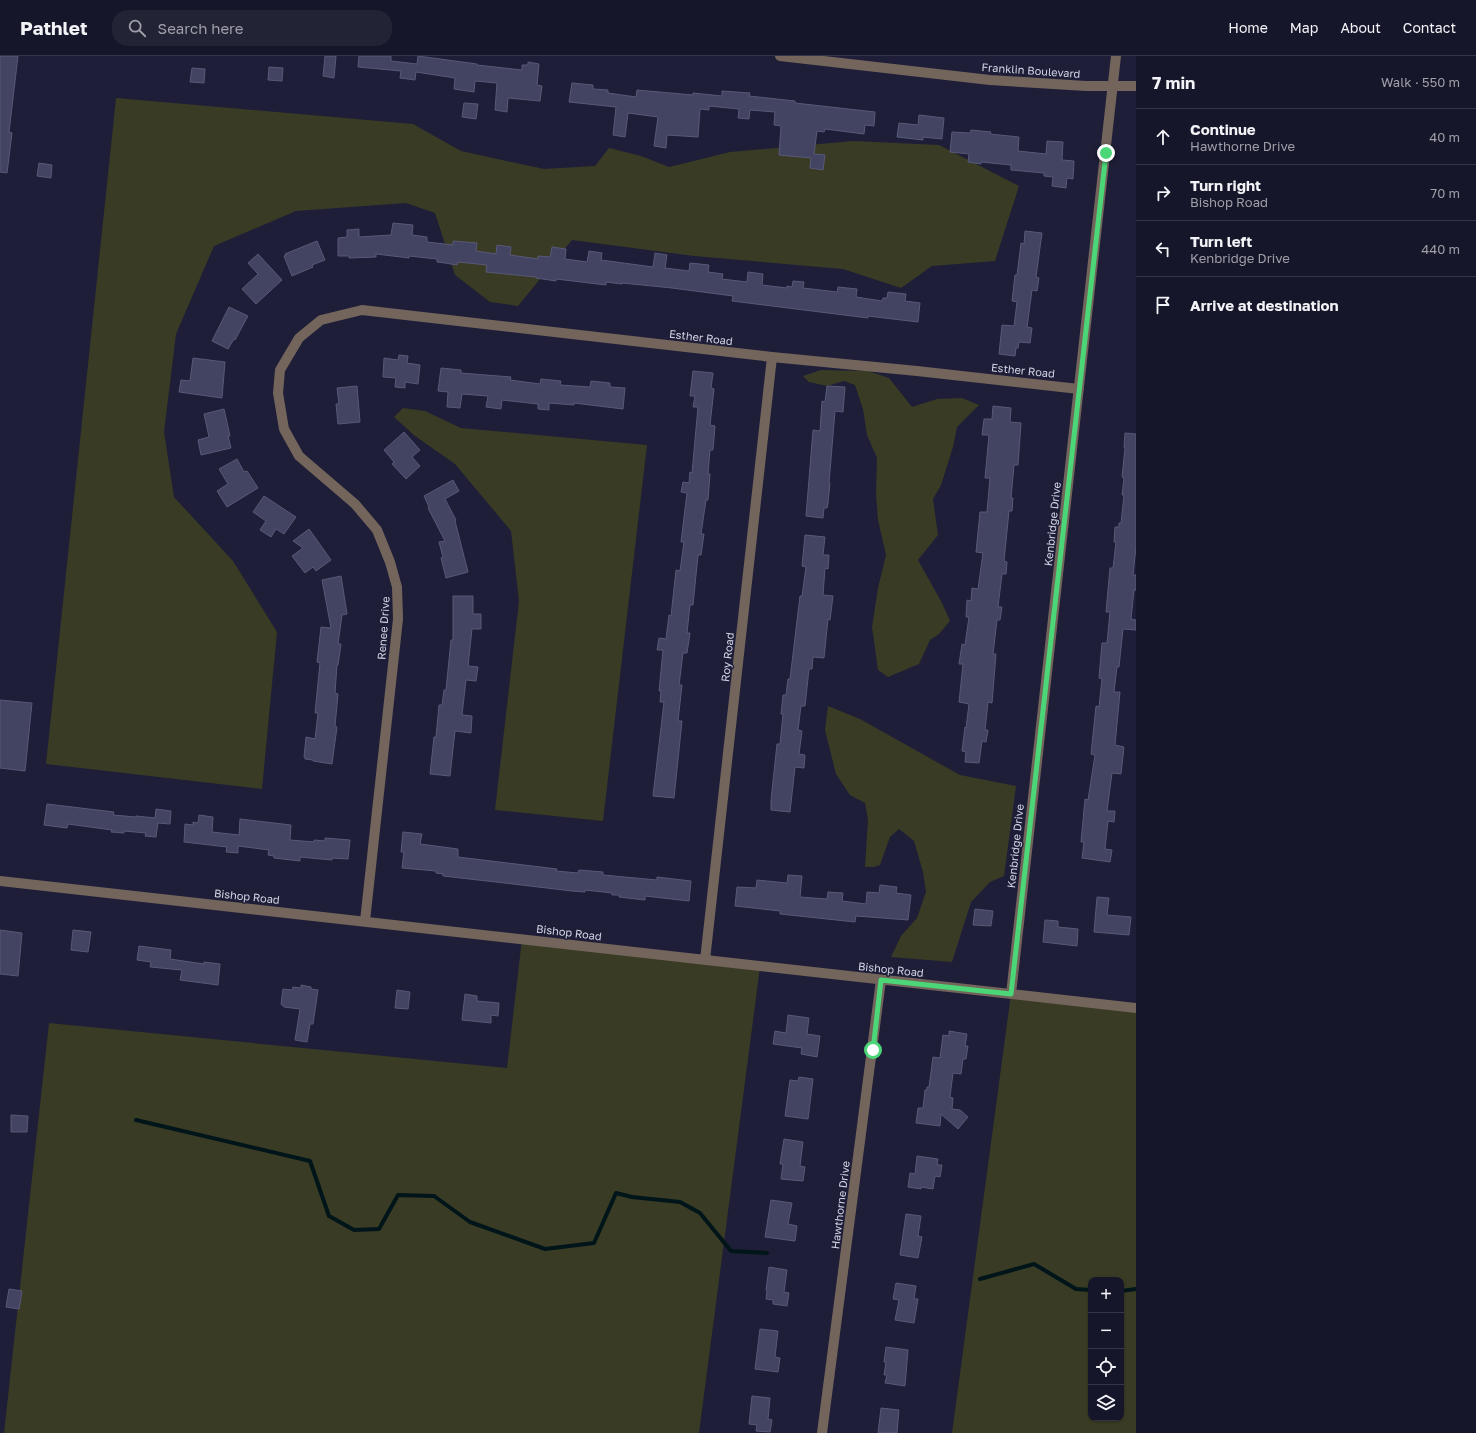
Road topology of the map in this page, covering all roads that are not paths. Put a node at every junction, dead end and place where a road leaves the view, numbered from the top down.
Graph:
1 (780, 56) edge
2 (1116, 56) edge
3 (1136, 86) edge
4 (1113, 87) junction
5 (321, 320) joint
6 (772, 357) junction
7 (1079, 388) junction
8 (0, 880) edge
9 (365, 921) junction
10 (705, 960) junction
11 (881, 980) junction
12 (1011, 994) junction
13 (1136, 1008) edge
14 (822, 1433) edge

1 - 4 street, Franklin Boulevard
2 - 4 street, Kenbridge Drive
3 - 4 street, Franklin Boulevard
4 - 7 street, Kenbridge Drive
5 - 6 street, Esther Road
5 - 9 street, Renee Drive
6 - 7 street, Esther Road
6 - 10 street, Roy Road
7 - 12 street, Kenbridge Drive
8 - 9 street, Bishop Road
9 - 10 street, Bishop Road
10 - 11 street, Bishop Road
11 - 12 street, Bishop Road
11 - 14 street, Hawthorne Drive
12 - 13 street, Bishop Road

